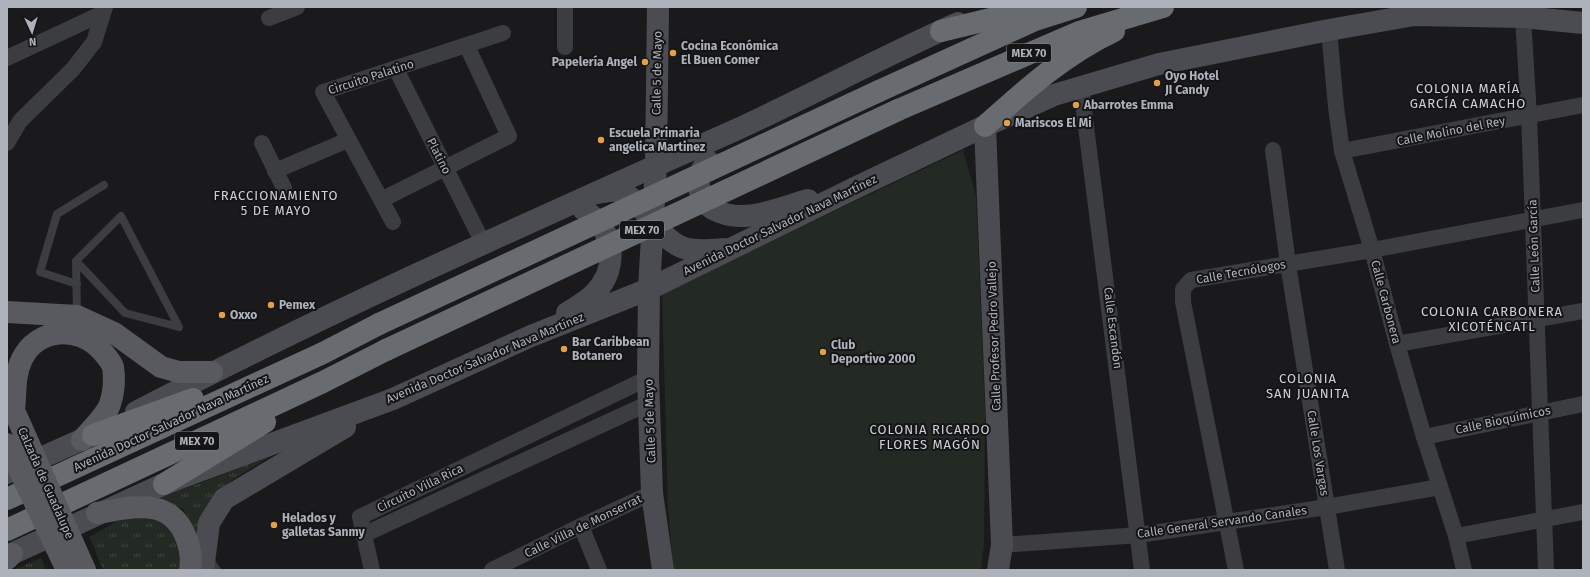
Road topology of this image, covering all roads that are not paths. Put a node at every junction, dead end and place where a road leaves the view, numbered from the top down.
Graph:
1 (297, 7) edge
2 (565, 7) edge
3 (658, 7) edge
4 (1041, 7) edge
5 (1076, 7) edge
6 (1164, 7) edge
7 (1489, 7) edge
8 (991, 8) edge
9 (103, 10) edge
10 (1454, 16) junction
11 (1523, 17) junction
12 (269, 18) dead end
13 (1583, 23) edge
14 (941, 30) junction
15 (1329, 30) junction
16 (503, 34) dead end
17 (467, 46) junction
18 (566, 47) dead end
19 (7, 58) edge
20 (396, 69) junction
21 (1082, 87) junction
22 (1583, 105) edge
23 (1529, 116) junction
24 (743, 126) junction
25 (985, 126) junction
26 (348, 140) junction
27 (7, 143) edge
28 (262, 143) dead end
29 (1273, 150) dead end
30 (1342, 151) junction
31 (656, 165) junction
32 (445, 168) junction
33 (275, 171) junction
34 (104, 185) dead end
35 (859, 186) junction
36 (284, 188) dead end
37 (594, 193) junction
38 (381, 200) junction
39 (1583, 210) edge
40 (538, 218) junction
41 (1532, 219) junction
42 (393, 222) dead end
43 (652, 223) junction
44 (482, 244) junction
45 (732, 249) junction
46 (1372, 250) junction
47 (76, 261) junction
48 (1288, 264) junction
49 (76, 284) junction
50 (650, 289) junction
51 (1583, 311) edge
52 (7, 312) edge
53 (77, 316) junction
54 (1537, 320) junction
55 (531, 336) junction
56 (1397, 344) junction
57 (323, 353) junction
58 (212, 372) junction
59 (648, 378) junction
60 (324, 382) junction
61 (393, 399) junction
62 (649, 403) junction
63 (1583, 404) edge
64 (12, 408) edge
65 (1541, 412) junction
66 (88, 437) junction
67 (1424, 437) junction
68 (7, 444) edge
69 (497, 451) junction
70 (506, 469) junction
71 (7, 473) edge
72 (164, 484) junction
73 (1440, 487) junction
74 (652, 493) junction
75 (7, 499) edge
76 (1327, 507) junction
77 (1583, 512) edge
78 (97, 513) junction
79 (1544, 519) junction
80 (1226, 522) junction
81 (581, 526) junction
82 (7, 530) edge
83 (363, 535) junction
84 (1139, 535) junction
85 (1456, 536) junction
86 (1002, 545) junction
87 (9, 556) edge
88 (209, 565) edge
89 (67, 570) edge
90 (85, 570) edge
91 (190, 570) edge
92 (372, 570) edge
93 (492, 570) edge
94 (599, 570) edge
95 (663, 570) edge
96 (998, 570) edge
97 (1142, 570) edge
98 (1236, 570) edge
99 (1337, 570) edge
100 (1464, 570) edge
101 (1546, 570) edge

1 - 12 street
2 - 18 street
3 - 31 main road, Calle 5 de Mayo
4 - 14 highway
5 - 57 highway, Avenida Doctor Salvador Nava Martínez / MEX 70, bridge
6 - 25 highway
6 - 60 highway, MEX 70, bridge
7 - 10 main road
8 - 14 main road, Avenida Doctor Salvador Nava Martínez
9 - 19 street
9 - 27 street
10 - 11 main road, Avenida Doctor Salvador Nava Martínez
10 - 15 main road, Avenida Doctor Salvador Nava Martínez
11 - 13 main road, Avenida Doctor Salvador Nava Martínez
11 - 23 street, Calle León García
14 - 24 main road, Avenida Doctor Salvador Nava Martínez
15 - 21 main road, Avenida Doctor Salvador Nava Martínez
15 - 30 street, Calle Carbonera
16 - 17 street, Circuito Palatino
17 - 20 street, Circuito Palatino
17 - 32 street
20 - 26 street, Circuito Palatino
20 - 32 street, Platino
21 - 25 main road, Avenida Doctor Salvador Nava Martínez
21 - 84 street, Calle Escandón
22 - 23 street, Calle Molino del Rey
23 - 30 street, Calle Molino del Rey
23 - 41 street, Calle León García
24 - 31 main road, Avenida Doctor Salvador Nava Martínez
24 - 35 main road
25 - 35 main road, Avenida Doctor Salvador Nava Martínez
25 - 86 main road, Calle Profesor Pedro Vallejo
26 - 33 street
26 - 38 street, Circuito Palatino
28 - 33 street
29 - 48 street, Calle Los Vargas
30 - 46 street, Calle Carbonera
31 - 37 main road, Avenida Doctor Salvador Nava Martínez
31 - 43 main road, Calle 5 de Mayo
32 - 38 street
32 - 44 street, Platino
33 - 36 street
34 - 49 lane
35 - 45 main road, Avenida Doctor Salvador Nava Martínez
37 - 40 main road, Avenida Doctor Salvador Nava Martínez
37 - 43 main road
38 - 42 street, Circuito Palatino
39 - 41 street, Calle Tecnólogos
40 - 44 main road, Avenida Doctor Salvador Nava Martínez
40 - 55 main road
41 - 46 street, Calle Tecnólogos
41 - 54 street, Calle León García
43 - 45 main road
43 - 50 main road, Calle 5 de Mayo
44 - 58 main road, Avenida Doctor Salvador Nava Martínez
45 - 50 main road, Avenida Doctor Salvador Nava Martínez
46 - 48 street, Calle Tecnólogos
46 - 56 street, Calle Carbonera
47 - 47 lane
47 - 49 lane
48 - 76 street, Calle Los Vargas
48 - 80 street, Calle Tecnólogos
49 - 53 lane
50 - 55 main road, Avenida Doctor Salvador Nava Martínez
50 - 59 main road, Calle 5 de Mayo
51 - 54 street
52 - 53 main road
53 - 58 main road
54 - 56 street
54 - 65 street, Calle León García
55 - 61 main road, Avenida Doctor Salvador Nava Martínez
56 - 67 street, Calle Carbonera
57 - 66 highway
57 - 75 highway, Avenida Doctor Salvador Nava Martínez / MEX 70
58 - 66 main road, Avenida Doctor Salvador Nava Martínez
59 - 62 main road, Calle 5 de Mayo
59 - 69 street, Circuito Villa Rica
60 - 72 highway
60 - 82 highway, MEX 70
61 - 72 main road, Avenida Doctor Salvador Nava Martínez
61 - 88 main road
62 - 70 street, Circuito Villa Rica
62 - 74 main road, Calle 5 de Mayo
63 - 65 street, Calle Bioquímicos
64 - 66 main road
64 - 90 main road, Calzada de Guadalupe, bridge
65 - 67 street, Calle Bioquímicos
65 - 79 street, Calle León García
66 - 71 main road, Avenida Doctor Salvador Nava Martínez
67 - 73 street, Calle Carbonera
68 - 89 main road, Calzada de Guadalupe, bridge
69 - 70 street
69 - 83 street, Circuito Villa Rica
70 - 83 street, Circuito Villa Rica
72 - 78 main road, Avenida Doctor Salvador Nava Martínez
73 - 76 street, Calle General Servando Canales
73 - 85 street, Calle Carbonera
74 - 81 street, Calle Villa de Monserrat
74 - 95 main road, Calle 5 de Mayo
76 - 80 street, Calle General Servando Canales
76 - 99 street, Calle Los Vargas
77 - 79 street
78 - 87 main road, Avenida Doctor Salvador Nava Martínez
78 - 91 main road
79 - 85 street
79 - 101 street, Calle León García
80 - 84 street, Calle General Servando Canales
80 - 98 street, Calle Tecnólogos
81 - 93 street, Calle Villa de Monserrat
81 - 94 street
83 - 92 street, Circuito Villa Rica
84 - 86 street, Calle General Servando Canales
84 - 97 street, Calle Escandón
85 - 100 street, Calle Carbonera
86 - 96 main road, Calle Profesor Pedro Vallejo

